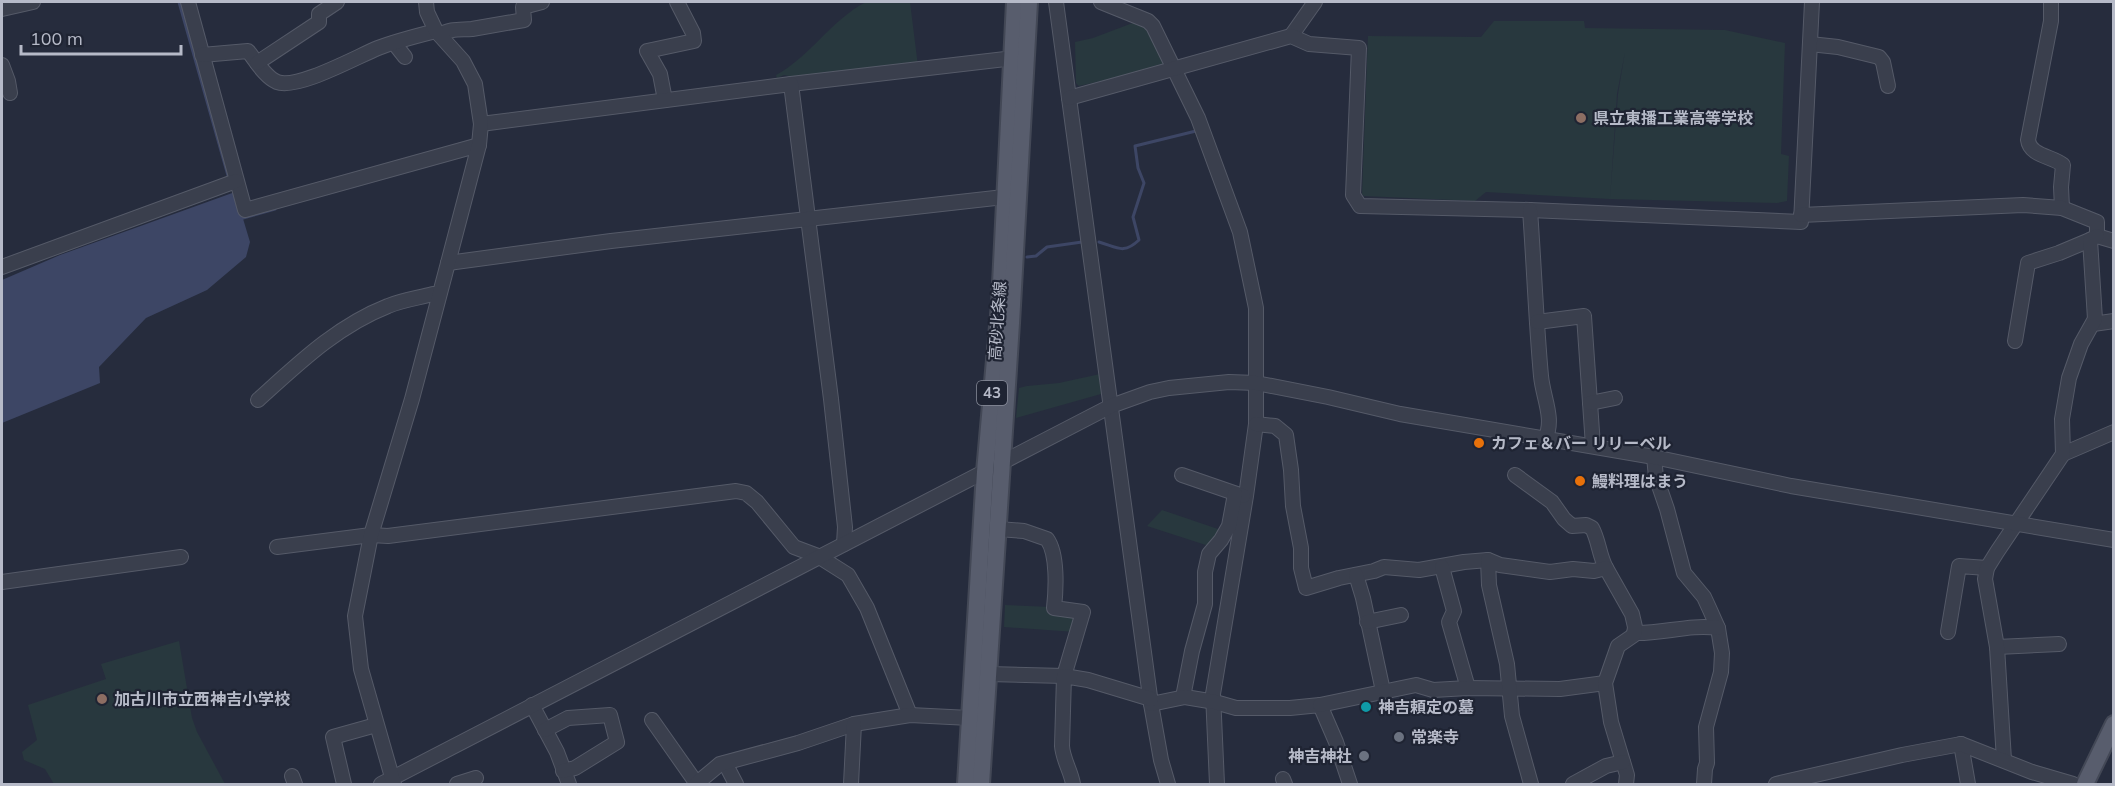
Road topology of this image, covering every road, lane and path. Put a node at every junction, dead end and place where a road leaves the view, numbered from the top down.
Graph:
1 (33, 2) edge
2 (188, 2) edge
3 (337, 2) edge
4 (426, 2) edge
5 (542, 2) edge
6 (678, 2) edge
7 (1016, 2) edge
8 (1029, 2) edge
9 (1056, 2) edge
10 (1101, 2) edge
11 (1315, 2) edge
12 (1812, 2) edge
13 (2050, 2) edge
14 (2, 9) edge
15 (438, 33) junction
16 (1291, 36) junction
17 (394, 43) junction
18 (1810, 45) junction
19 (202, 54) junction
20 (405, 57) dead end
21 (1014, 58) junction
22 (257, 63) junction
23 (2, 65) edge
24 (1174, 69) junction
25 (791, 84) junction
26 (1888, 86) dead end
27 (10, 93) dead end
28 (1069, 98) junction
29 (664, 100) junction
30 (481, 124) junction
31 (479, 145) junction
32 (232, 182) junction
33 (1004, 197) junction
34 (2062, 208) junction
35 (1530, 210) junction
36 (1801, 215) junction
37 (807, 219) junction
38 (2094, 238) junction
39 (2114, 241) edge
40 (448, 263) junction
41 (2, 267) edge
42 (439, 295) junction
43 (2114, 321) edge
44 (1537, 322) junction
45 (2093, 324) junction
46 (2016, 341) dead end
47 (1256, 383) junction
48 (1615, 398) dead end
49 (258, 400) dead end
50 (1590, 403) junction
51 (1111, 405) junction
52 (1256, 424) junction
53 (2114, 432) edge
54 (1545, 439) junction
55 (1593, 446) junction
56 (2063, 454) junction
57 (1654, 457) junction
58 (1002, 463) junction
59 (985, 472) junction
60 (1182, 475) dead end
61 (1515, 475) dead end
62 (1240, 495) junction
63 (2018, 522) junction
64 (998, 529) junction
65 (371, 535) junction
66 (2114, 540) edge
67 (844, 544) junction
68 (277, 547) dead end
69 (818, 556) junction
70 (181, 557) dead end
71 (1488, 560) junction
72 (1442, 567) junction
73 (1606, 568) junction
74 (1987, 568) junction
75 (1356, 575) junction
76 (2, 582) edge
77 (1401, 615) dead end
78 (1367, 622) junction
79 (1718, 628) junction
80 (1948, 632) dead end
81 (1634, 633) junction
82 (2060, 645) dead end
83 (1997, 647) junction
84 (988, 674) junction
85 (1064, 676) junction
86 (1605, 683) junction
87 (1468, 688) junction
88 (1509, 689) junction
89 (1383, 691) junction
90 (1182, 697) junction
91 (1151, 701) junction
92 (1215, 702) junction
93 (532, 705) junction
94 (1320, 705) junction
95 (910, 715) junction
96 (970, 718) junction
97 (652, 720) dead end
98 (854, 724) junction
99 (2114, 724) edge
100 (376, 725) junction
101 (545, 730) junction
102 (1961, 744) junction
103 (2004, 760) junction
104 (1623, 762) junction
105 (725, 763) junction
106 (563, 771) junction
107 (1525, 771) edge
108 (476, 778) dead end
109 (389, 783) edge
110 (344, 784) edge
111 (457, 784) edge
112 (569, 784) edge
113 (697, 784) edge
114 (736, 784) edge
115 (850, 784) edge
116 (966, 784) edge
117 (981, 784) edge
118 (1073, 784) edge
119 (1168, 784) edge
120 (1217, 784) edge
121 (1350, 784) edge
122 (1573, 784) edge
123 (1626, 784) edge
124 (1704, 784) edge
125 (1776, 784) edge
126 (1968, 784) edge
127 (2073, 784) edge
128 (2085, 784) edge

1 - 14 street
2 - 19 street
3 - 22 street
4 - 15 street
5 - 15 street
6 - 29 street
7 - 21 main road, 高砂北条線 / 43
8 - 58 main road, 高砂北条線 / 43
9 - 28 street
10 - 24 street
11 - 16 street
12 - 18 street
13 - 34 street
15 - 17 street
15 - 30 street
16 - 24 street
16 - 35 street
17 - 20 street
17 - 22 street
18 - 26 street
18 - 36 street
19 - 22 street
19 - 32 street
21 - 25 street
21 - 33 main road, 高砂北条線 / 43
23 - 27 street
24 - 28 street
24 - 47 street
25 - 29 street
25 - 37 street
28 - 51 street
29 - 30 street
30 - 31 street
31 - 32 street
31 - 40 street
32 - 41 street
33 - 37 street
33 - 59 main road, 高砂北条線 / 43
34 - 36 street
34 - 38 street
35 - 36 street
35 - 44 street
37 - 40 street
37 - 67 street
38 - 39 street
38 - 45 street
38 - 46 street
40 - 42 street
42 - 49 street
42 - 65 street
43 - 45 street
44 - 50 street
44 - 54 street
45 - 56 street
47 - 51 street
47 - 52 street
47 - 54 street
48 - 50 street
50 - 55 street
51 - 58 street
51 - 91 street
52 - 62 street
52 - 75 street
53 - 56 street
54 - 55 street
55 - 57 street
56 - 63 street
57 - 63 street
57 - 79 street
58 - 59 street
58 - 64 main road, 高砂北条線 / 43
59 - 67 street
59 - 96 main road, 高砂北条線 / 43
60 - 62 street
61 - 73 street
62 - 90 street
62 - 92 street
63 - 66 street
63 - 74 street
64 - 84 main road, 高砂北条線 / 43
64 - 85 street
65 - 68 street
65 - 69 street
65 - 100 street
67 - 69 street
69 - 93 street
69 - 95 street
70 - 76 street
71 - 72 street
71 - 73 street
71 - 88 street
72 - 75 street
72 - 87 street
73 - 81 street
74 - 80 street
74 - 83 street
75 - 78 street
77 - 78 street
78 - 89 street
79 - 81 street
79 - 124 street
81 - 86 street
82 - 83 street
83 - 103 street
84 - 85 street
84 - 117 main road, 高砂北条線 / 43
85 - 91 street
85 - 118 street
86 - 88 street
86 - 104 street
87 - 88 street
87 - 89 street
88 - 107 street
89 - 94 street
90 - 91 street
90 - 92 street
91 - 119 street
92 - 94 street
92 - 120 street
93 - 101 street
93 - 109 street
94 - 121 street
95 - 96 street
95 - 98 street
96 - 116 main road, 高砂北条線 / 43
97 - 113 street
98 - 105 street
98 - 115 street
99 - 128 main road
100 - 109 street
100 - 110 street
101 - 106 street
101 - 106 street
102 - 103 street
102 - 125 street
102 - 126 street
103 - 127 street
104 - 122 street
104 - 123 street
105 - 113 street
105 - 114 street
106 - 112 street
108 - 111 street

